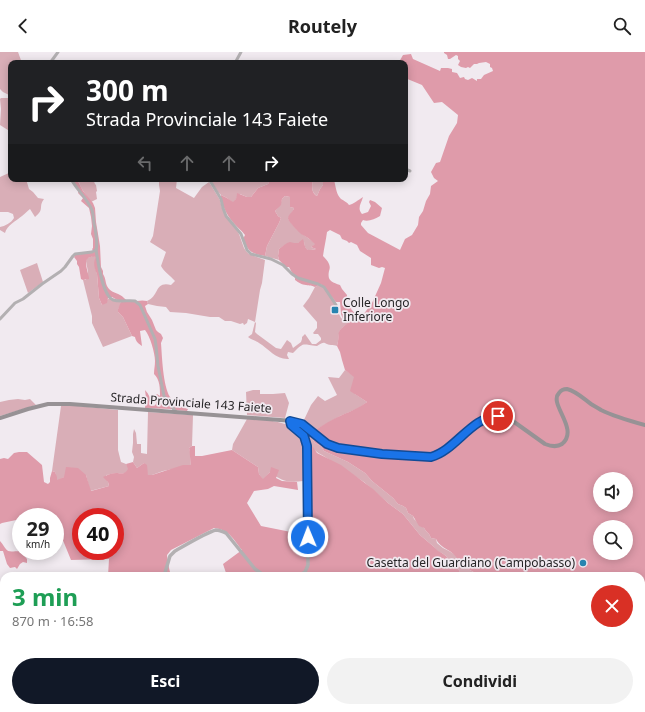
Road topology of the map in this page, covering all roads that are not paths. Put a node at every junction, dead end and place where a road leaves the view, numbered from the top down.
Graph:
1 (73, 182) edge
2 (211, 182) edge
3 (96, 250) junction
4 (336, 305) dead end
5 (0, 319) edge
6 (176, 412) junction
7 (0, 418) edge
8 (290, 421) junction
9 (645, 425) edge
10 (165, 572) edge
11 (260, 572) edge
12 (305, 572) edge

1 - 3 street
2 - 4 street
3 - 5 street
3 - 6 street
6 - 7 main road, Strada Provinciale 143 Faiete
6 - 8 main road, Strada Provinciale 143 Faiete
8 - 9 main road, Strada Provinciale 143 Faiete
8 - 12 street
10 - 11 street

